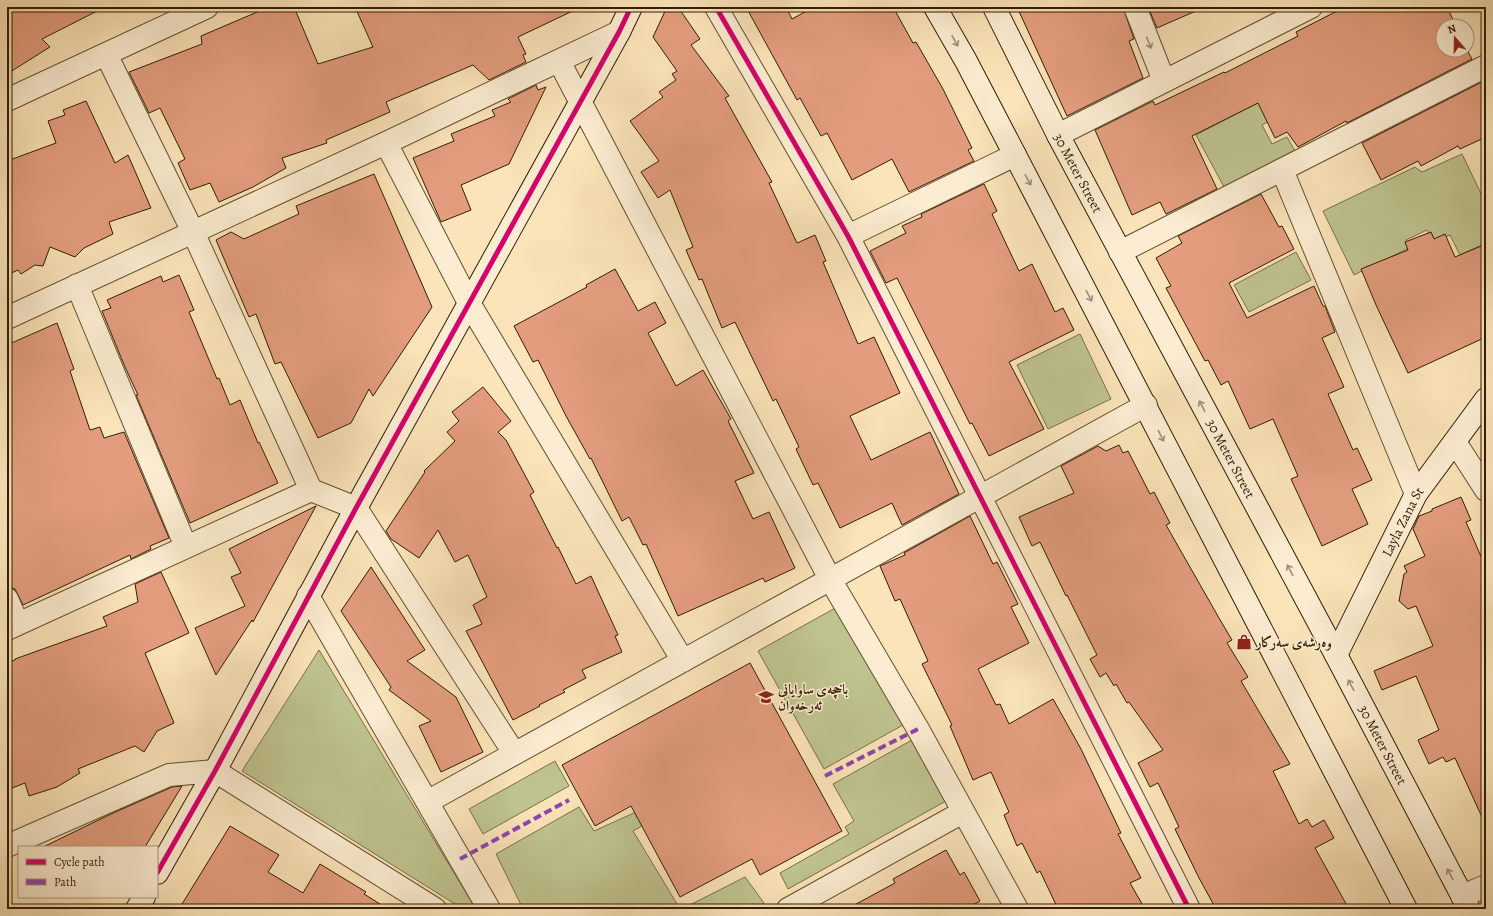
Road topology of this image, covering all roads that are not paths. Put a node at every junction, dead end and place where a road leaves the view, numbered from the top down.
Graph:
1 (207, 7) edge
2 (631, 7) edge
3 (716, 7) edge
4 (935, 7) edge
5 (994, 7) edge
6 (1135, 7) edge
7 (1311, 7) edge
8 (619, 32) junction
9 (106, 54) junction
10 (559, 61) junction
11 (1486, 66) edge
12 (1164, 81) junction
13 (7, 100) edge
14 (580, 102) junction
15 (1058, 135) junction
16 (386, 143) junction
17 (1016, 155) junction
18 (1282, 170) junction
19 (193, 232) junction
20 (848, 236) junction
21 (1120, 252) junction
22 (77, 285) junction
23 (469, 303) junction
24 (7, 318) edge
25 (1486, 399) edge
26 (1146, 405) junction
27 (1455, 442) junction
28 (311, 490) junction
29 (1486, 490) edge
30 (1416, 494) junction
31 (980, 496) junction
32 (356, 508) junction
33 (186, 546) junction
34 (830, 579) junction
35 (308, 596) junction
36 (7, 599) edge
37 (13, 626) edge
38 (1336, 655) junction
39 (683, 661) junction
40 (514, 753) junction
41 (215, 771) junction
42 (427, 802) junction
43 (963, 812) junction
44 (7, 846) edge
45 (158, 872) edge
46 (1486, 886) edge
47 (143, 898) edge
48 (1465, 903) edge
49 (795, 907) edge
50 (137, 909) edge
51 (435, 909) edge
52 (489, 909) edge
53 (1017, 909) edge
54 (1189, 909) edge
55 (1406, 909) edge

1 - 9 street
2 - 8 street
3 - 20 street
4 -> 17 street
5 - 15 street, 30 Meter Street
6 -> 12 street
7 - 12 street
8 - 10 street
8 - 14 street
9 - 13 street
9 - 19 street
10 - 14 street
10 - 16 street
11 - 18 street
12 - 15 street
14 - 23 street
14 - 34 street
15 - 21 street, 30 Meter Street
16 - 19 street
16 - 23 street
17 - 20 street
17 -> 26 street
18 - 21 street
18 - 30 street
19 - 22 street
19 - 28 street
20 - 31 street
38 -> 21 street, 30 Meter Street
22 - 24 street
22 - 33 street
23 - 32 street
23 - 39 street
25 - 27 street, Layla Zana St
26 - 31 street
26 -> 55 street
27 - 29 street
27 - 30 street, Layla Zana St
28 - 32 street
28 - 33 street
30 - 38 street, Layla Zana St
31 - 34 street
31 - 54 street
32 - 35 street
32 - 40 street
33 - 37 street
34 - 39 street
34 - 43 street
35 - 41 street
35 - 42 street
36 - 37 street
48 -> 38 street, 30 Meter Street
39 - 40 street
40 - 42 street
41 - 44 street
41 - 45 street
41 - 51 street
42 - 52 street
43 - 49 street
43 - 53 street
46 - 48 street
47 - 50 street

